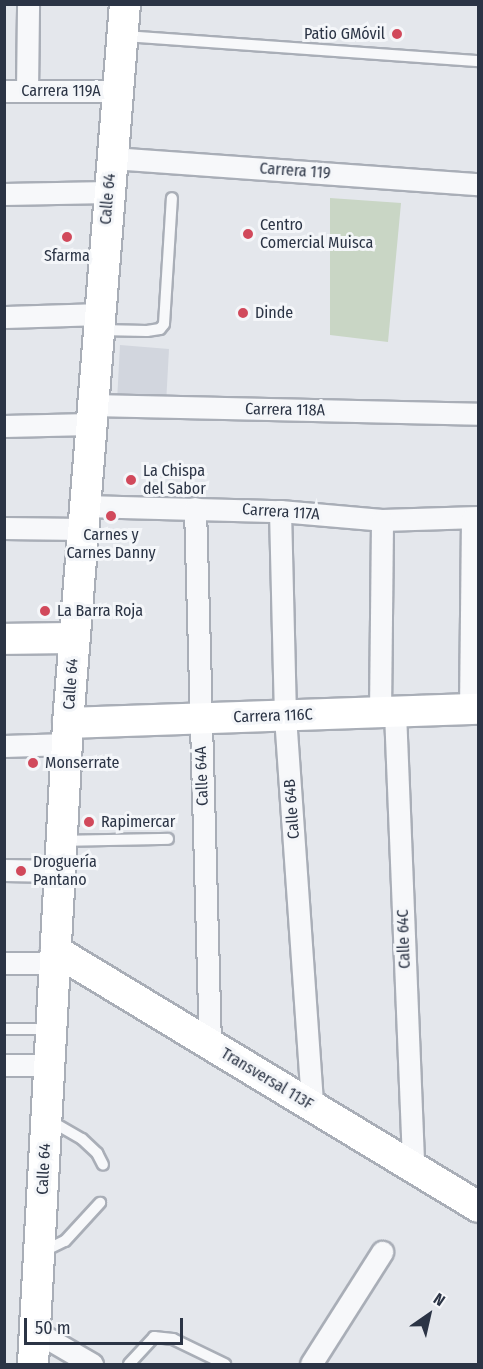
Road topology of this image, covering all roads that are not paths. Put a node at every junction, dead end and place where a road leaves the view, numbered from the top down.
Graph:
1 (28, 4) edge
2 (125, 4) edge
3 (122, 36) junction
4 (478, 61) edge
5 (27, 91) junction
6 (117, 91) junction
7 (4, 92) edge
8 (112, 158) junction
9 (478, 184) edge
10 (109, 192) junction
11 (4, 194) edge
12 (172, 198) dead end
13 (4, 316) edge
14 (98, 322) junction
15 (478, 414) edge
16 (91, 415) junction
17 (4, 426) edge
18 (195, 508) junction
19 (280, 511) junction
20 (83, 518) junction
21 (475, 518) edge
22 (382, 520) junction
23 (4, 528) edge
24 (74, 638) junction
25 (4, 639) edge
26 (474, 709) edge
27 (387, 712) junction
28 (285, 716) junction
29 (200, 719) junction
30 (68, 733) junction
31 (4, 746) edge
32 (168, 839) dead end
33 (62, 841) junction
34 (4, 870) edge
35 (60, 871) junction
36 (56, 957) junction
37 (4, 963) edge
38 (4, 1029) edge
39 (52, 1030) junction
40 (210, 1044) junction
41 (4, 1065) edge
42 (50, 1065) junction
43 (312, 1106) junction
44 (47, 1118) junction
45 (103, 1165) dead end
46 (413, 1167) junction
47 (100, 1203) dead end
48 (478, 1207) edge
49 (382, 1252) dead end
50 (39, 1253) junction
51 (35, 1331) junction
52 (33, 1365) edge
53 (92, 1365) edge
54 (129, 1365) edge
55 (225, 1365) edge
56 (311, 1365) edge

1 - 5 street
2 - 3 street, Calle 64
3 - 4 lane
3 - 6 street, Calle 64
5 - 6 street, Carrera 119A
5 - 7 street, Carrera 119A
6 - 8 street, Calle 64
8 - 9 street, Carrera 119
8 - 10 street, Calle 64
10 - 11 street
10 - 14 street, Calle 64
12 - 14 lane
13 - 14 street
14 - 16 street, Calle 64
15 - 16 street, Carrera 118A
16 - 17 street, Carrera 118A
16 - 20 street, Calle 64
18 - 19 street, Carrera 117A
18 - 20 street, Carrera 117A
18 - 29 street, Calle 64A
19 - 22 street, Carrera 117A
19 - 28 street, Calle 64B
20 - 23 street, Carrera 117A
20 - 24 street, Calle 64
21 - 22 street, Carrera 117A
21 - 26 street
22 - 27 street, Calle 64C
24 - 25 street
24 - 30 street, Calle 64
26 - 27 street, Carrera 116C
27 - 28 street, Carrera 116C
27 - 46 street, Calle 64C
28 - 29 street, Carrera 116C
28 - 43 street, Calle 64B
29 - 30 street, Carrera 116C
29 - 40 street, Calle 64A
30 - 31 street
30 - 33 street, Calle 64
32 - 33 lane
33 - 35 street, Calle 64
34 - 35 street
35 - 36 street, Calle 64
36 - 37 street
36 - 39 street, Calle 64
36 - 40 street, Transversal 113F
38 - 39 lane
39 - 42 street, Calle 64
40 - 43 street, Transversal 113F
41 - 42 street
42 - 44 street, Calle 64
43 - 46 street, Transversal 113F
44 - 45 lane
44 - 50 street, Calle 64
46 - 48 street, Transversal 113F
47 - 50 lane
49 - 56 street
50 - 51 street, Calle 64
51 - 52 street, Calle 64
51 - 53 street
54 - 55 lane

